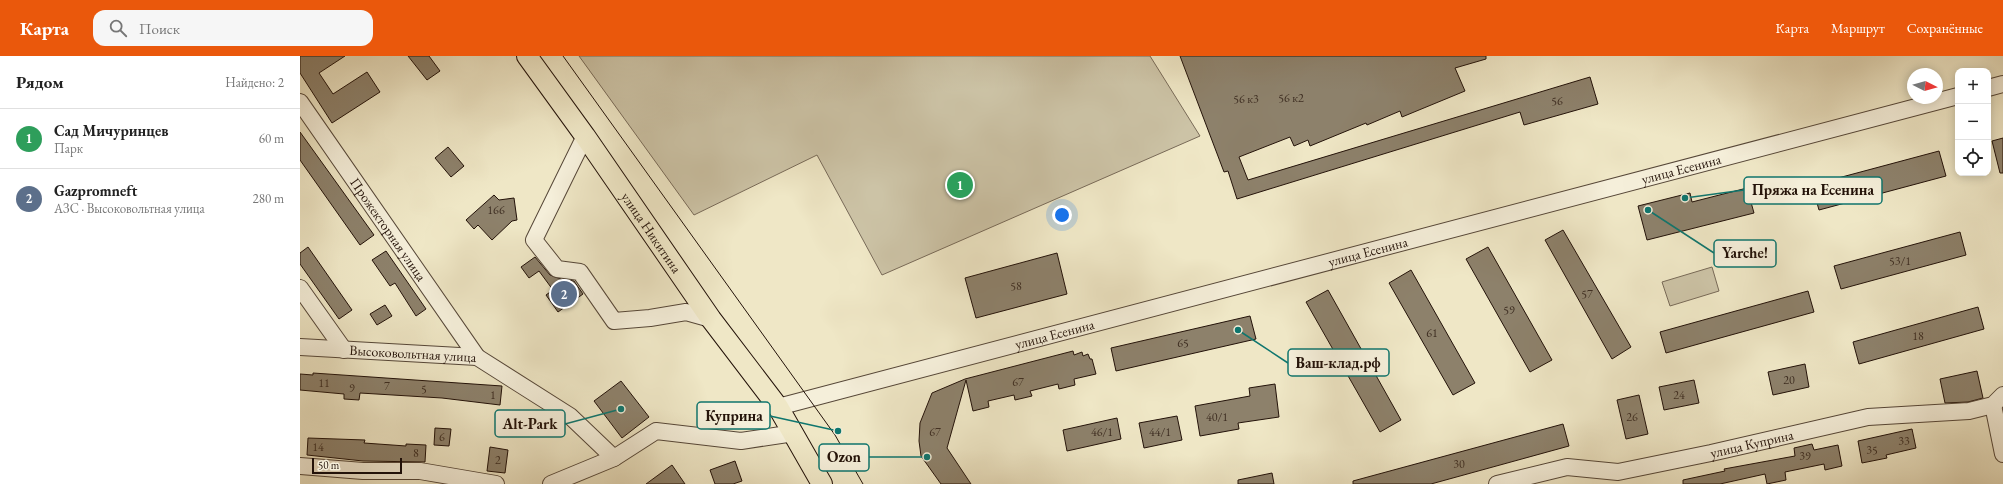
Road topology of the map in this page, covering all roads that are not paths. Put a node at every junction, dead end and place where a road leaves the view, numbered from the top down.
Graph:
1 (527, 56) edge
2 (2003, 84) edge
3 (1991, 87) edge
4 (1955, 97) edge
5 (300, 102) edge
6 (585, 136) junction
7 (300, 288) edge
8 (712, 319) junction
9 (300, 347) edge
10 (344, 350) junction
11 (477, 357) junction
12 (1998, 400) edge
13 (778, 407) junction
14 (794, 433) junction
15 (2003, 454) edge
16 (614, 458) junction
17 (300, 466) edge
18 (400, 477) edge
19 (496, 484) edge
20 (551, 484) edge
21 (822, 484) edge
22 (1497, 484) edge

1 - 6 main road, улица Никитина
2 - 3 street
4 - 13 street, улица Есенина
5 - 11 street, Прожекторная улица
6 - 8 main road, улица Никитина
6 - 8 street
7 - 10 street
8 - 13 main road, улица Никитина
9 - 10 street, Высоковольтная улица
10 - 11 street, Высоковольтная улица
11 - 16 street, Высоковольтная улица
12 - 15 street
12 - 22 street, улица Куприна
13 - 14 main road, улица Никитина
14 - 16 street
14 - 21 main road, улица Никитина
16 - 20 street
17 - 18 street
18 - 19 street

